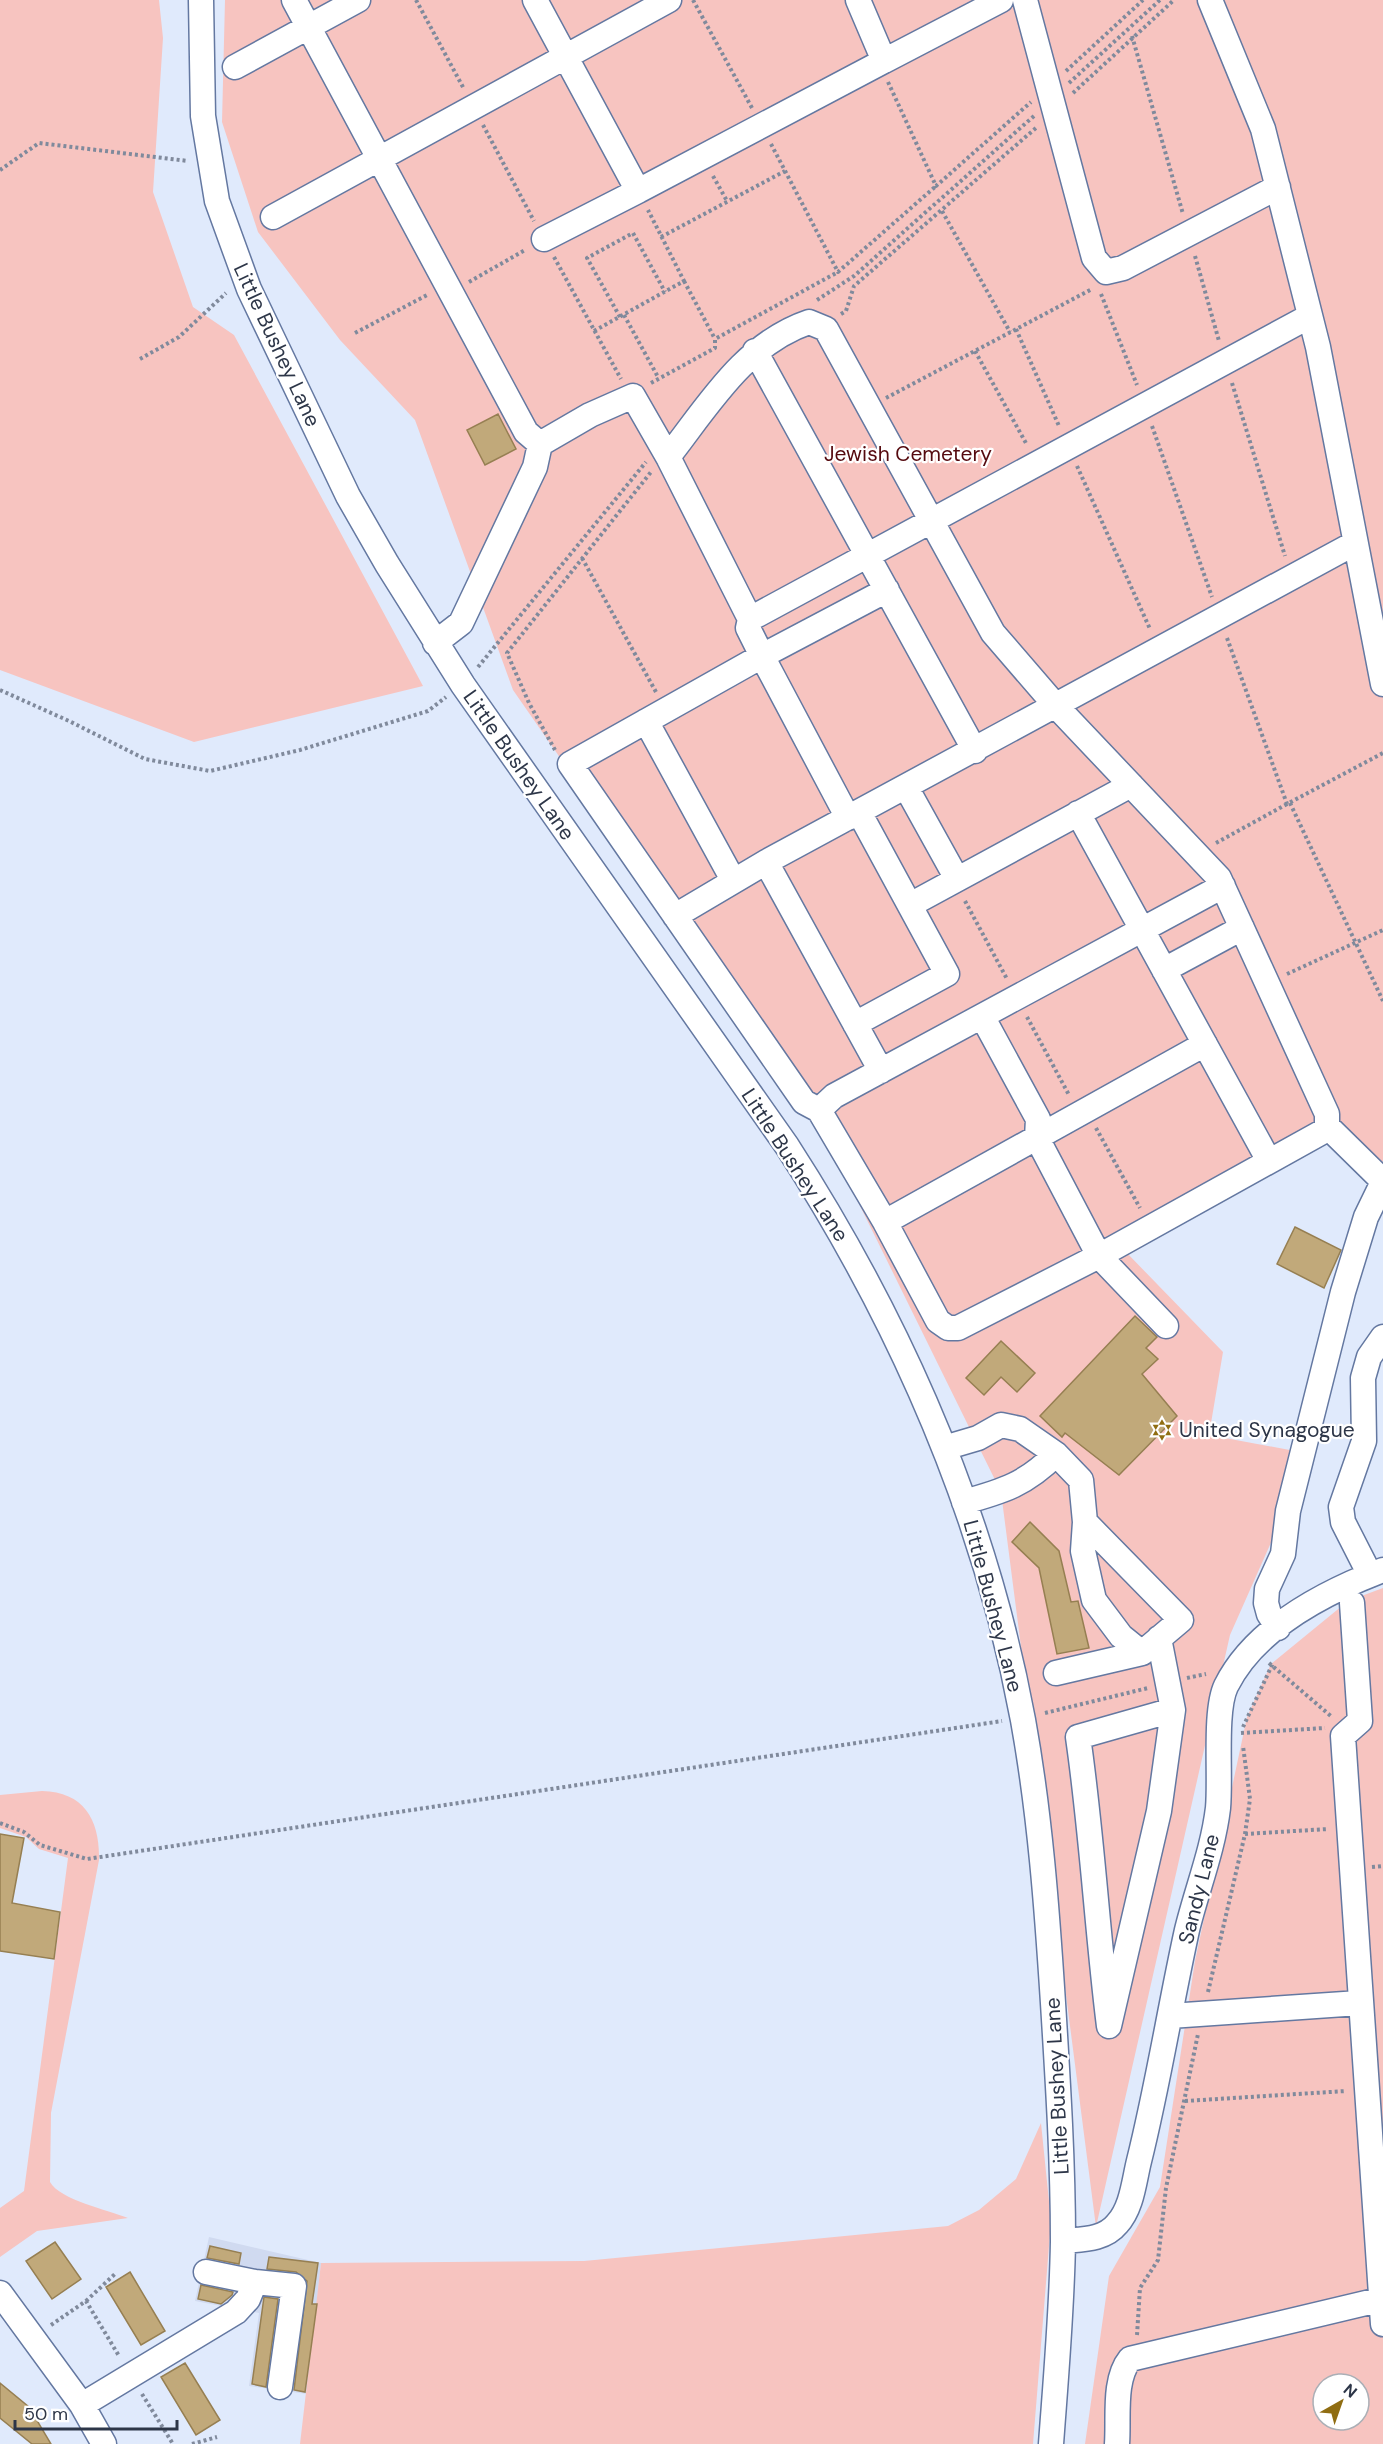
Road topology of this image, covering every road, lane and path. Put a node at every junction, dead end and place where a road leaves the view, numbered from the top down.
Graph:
1 (201, 0) edge
2 (294, 0) edge
3 (358, 0) edge
4 (535, 0) edge
5 (669, 0) edge
6 (693, 0) edge
7 (858, 0) edge
8 (1000, 0) edge
9 (1025, 0) edge
10 (1143, 0) edge
11 (1174, 0) edge
12 (1210, 0) edge
13 (308, 26) junction
14 (1132, 36) junction
15 (566, 57) junction
16 (884, 61) junction
17 (235, 67) dead end
18 (1048, 87) junction
19 (1056, 110) junction
20 (761, 126) junction
21 (703, 157) junction
22 (378, 159) junction
23 (210, 163) junction
24 (0, 170) edge
25 (785, 171) junction
26 (936, 186) junction
27 (1278, 187) junction
28 (638, 191) junction
29 (727, 201) junction
30 (942, 211) junction
31 (273, 217) dead end
32 (1188, 232) junction
33 (661, 237) junction
34 (544, 239) junction
35 (838, 272) junction
36 (244, 278) junction
37 (684, 281) junction
38 (448, 289) junction
39 (665, 292) junction
40 (622, 316) junction
41 (1310, 316) junction
42 (822, 327) junction
43 (1016, 329) junction
44 (594, 331) junction
45 (1010, 332) junction
46 (355, 333) dead end
47 (715, 339) junction
48 (755, 351) junction
49 (975, 351) junction
50 (140, 359) dead end
51 (1226, 362) junction
52 (658, 378) junction
53 (633, 396) junction
54 (1145, 405) junction
55 (868, 408) junction
56 (540, 444) junction
57 (1069, 447) junction
58 (668, 457) junction
59 (1037, 464) junction
60 (930, 521) junction
61 (1354, 543) junction
62 (869, 555) junction
63 (582, 558) junction
64 (1291, 577) junction
65 (887, 590) junction
66 (1219, 616) junction
67 (750, 619) junction
68 (435, 643) junction
69 (1159, 649) junction
70 (762, 656) junction
71 (1383, 684) edge
72 (463, 685) junction
73 (0, 690) edge
74 (1056, 706) junction
75 (656, 715) junction
76 (975, 751) junction
77 (1383, 753) edge
78 (570, 764) junction
79 (1131, 785) junction
80 (906, 787) junction
81 (1288, 804) junction
82 (1078, 813) junction
83 (854, 815) junction
84 (1197, 854) junction
85 (766, 862) junction
86 (957, 879) junction
87 (734, 880) junction
88 (1223, 886) junction
89 (910, 905) junction
90 (675, 916) junction
91 (1242, 928) junction
92 (1142, 930) junction
93 (1383, 930) edge
94 (1355, 943) junction
95 (1164, 970) junction
96 (1268, 985) junction
97 (1383, 1001) edge
98 (981, 1016) junction
99 (855, 1024) junction
100 (1205, 1044) junction
101 (881, 1071) junction
102 (819, 1110) junction
103 (1086, 1110) junction
104 (1327, 1126) junction
105 (1037, 1138) junction
106 (1269, 1161) junction
107 (1383, 1182) edge
108 (885, 1222) junction
109 (1150, 1227) junction
110 (1099, 1256) junction
111 (1166, 1326) dead end
112 (1383, 1337) edge
113 (944, 1448) junction
114 (1056, 1454) junction
115 (964, 1502) junction
116 (1086, 1522) junction
117 (1376, 1573) edge
118 (1352, 1603) dead end
119 (1278, 1628) junction
120 (1151, 1645) junction
121 (1253, 1649) junction
122 (1278, 1659) dead end
123 (1271, 1665) junction
124 (1237, 1668) junction
125 (1056, 1673) dead end
126 (1168, 1683) junction
127 (1173, 1710) junction
128 (1023, 1718) junction
129 (1241, 1733) junction
130 (1346, 1734) junction
131 (0, 1823) edge
132 (1348, 1828) junction
133 (1245, 1834) junction
134 (1359, 2003) junction
135 (1202, 2013) junction
136 (1170, 2016) junction
137 (1366, 2090) junction
138 (1185, 2101) junction
139 (1063, 2241) junction
140 (206, 2272) dead end
141 (116, 2273) dead end
142 (255, 2282) junction
143 (1382, 2299) edge
144 (86, 2301) dead end
145 (4, 2308) edge
146 (1383, 2324) edge
147 (1136, 2356) junction
148 (280, 2387) dead end
149 (81, 2405) junction
150 (217, 2437) dead end
151 (104, 2444) edge
152 (192, 2444) edge
153 (1051, 2444) edge
154 (1117, 2444) edge

1 - 23 street, Little Bushey Lane
2 - 13 street
3 - 13 street
4 - 15 street
5 - 15 street
6 - 20 path
7 - 16 street
8 - 16 street
9 - 18 street
10 - 18 path
11 - 14 path
12 - 27 street
13 - 17 street
13 - 22 street
14 - 19 path
14 - 32 path
15 - 22 street
15 - 28 street
16 - 20 street
16 - 26 path
18 - 19 street
18 - 26 path
19 - 30 path
19 - 32 street
20 - 21 street
20 - 25 path
21 - 28 street
21 - 29 path
22 - 31 street
22 - 38 street
23 - 24 path
23 - 36 street, Little Bushey Lane
25 - 29 path
25 - 35 path
26 - 35 path
27 - 32 street
27 - 41 street
28 - 33 path
28 - 34 street
29 - 33 path
30 - 42 path
30 - 45 path
32 - 51 path
33 - 37 path
34 - 38 path
34 - 44 path
35 - 47 path
36 - 50 path
36 - 68 street, Little Bushey Lane
37 - 39 path
37 - 47 path
38 - 46 path
38 - 56 street
39 - 40 path
39 - 40 path
40 - 44 path
40 - 52 path
41 - 51 street
41 - 61 street
42 - 48 street
42 - 55 street
43 - 45 path
43 - 54 path
43 - 57 path
44 - 53 path
45 - 49 path
47 - 52 path
48 - 58 street
48 - 62 street
49 - 55 path
49 - 59 path
51 - 54 street
51 - 64 path
52 - 53 path
53 - 56 street
53 - 58 street
54 - 57 street
54 - 66 path
55 - 60 street
56 - 68 street
57 - 59 street
57 - 69 path
58 - 63 path
58 - 67 street
59 - 60 street
60 - 62 street
60 - 74 street
61 - 64 street
61 - 71 street
62 - 65 street
62 - 67 street
63 - 75 path
63 - 78 path
64 - 66 street
65 - 70 street
65 - 76 street
66 - 69 street
66 - 81 path
67 - 70 street
68 - 72 street, Little Bushey Lane
69 - 74 street
70 - 75 street
70 - 83 street
72 - 73 path
72 - 113 street, Little Bushey Lane
74 - 76 street
74 - 79 street
75 - 78 street
75 - 87 street
76 - 80 street
77 - 81 path
78 - 90 street
79 - 82 street
79 - 84 street
80 - 83 street
80 - 86 street
81 - 84 path
81 - 94 path
82 - 86 street
82 - 92 street
83 - 85 street
83 - 89 street
84 - 88 street
85 - 87 street
85 - 99 street
86 - 89 street
87 - 90 street
88 - 91 street
88 - 92 street
89 - 99 street
90 - 102 street
91 - 95 street
91 - 96 street
92 - 95 street
92 - 98 street
93 - 94 path
94 - 96 path
94 - 97 path
95 - 100 street
96 - 104 street
98 - 101 street
98 - 105 street
99 - 101 street
100 - 103 street
100 - 106 street
101 - 102 street
102 - 108 street
103 - 105 street
103 - 109 path
104 - 106 street
104 - 107 street
105 - 108 street
105 - 110 street
106 - 109 street
107 - 119 street
108 - 110 street
109 - 110 street
110 - 111 street
112 - 117 street
113 - 114 street
113 - 115 street, Little Bushey Lane
114 - 115 street
114 - 116 street
115 - 128 street, Little Bushey Lane
116 - 120 street
116 - 120 street
117 - 119 street, Sandy Lane
118 - 130 street
119 - 121 street, Sandy Lane
120 - 125 street
120 - 126 street
121 - 123 path
121 - 124 street, Sandy Lane
122 - 123 path
123 - 129 path
123 - 130 path
124 - 126 path
124 - 136 street, Sandy Lane
126 - 127 street
126 - 128 path
127 - 127 street
128 - 131 path
128 - 139 street, Little Bushey Lane
129 - 130 path
129 - 133 path
130 - 132 street
132 - 133 path
132 - 134 street
133 - 135 path
134 - 135 street
134 - 137 street
135 - 136 street
135 - 138 path
136 - 139 street, Sandy Lane
137 - 138 path
137 - 143 street
138 - 147 path
139 - 153 street, Little Bushey Lane
140 - 142 street
141 - 144 path
142 - 148 street
142 - 149 street
143 - 146 street
143 - 147 street
145 - 149 street
147 - 154 street
149 - 151 street
150 - 152 path

